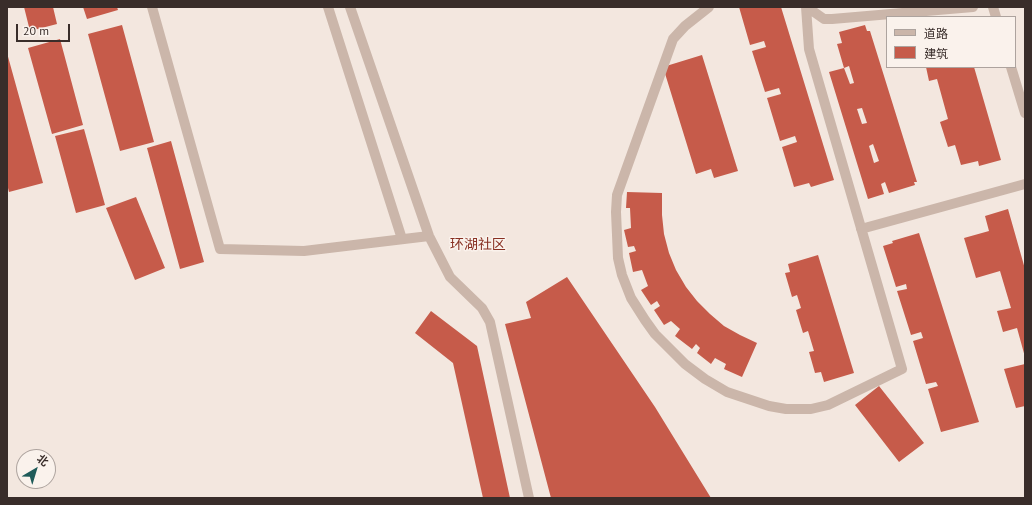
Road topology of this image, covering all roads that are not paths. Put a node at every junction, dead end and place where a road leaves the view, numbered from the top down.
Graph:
1 (152, 7) edge
2 (328, 7) edge
3 (350, 7) edge
4 (710, 7) edge
5 (806, 7) edge
6 (973, 7) edge
7 (1011, 68) edge
8 (1025, 113) edge
9 (1025, 184) edge
10 (861, 229) junction
11 (430, 236) junction
12 (402, 239) junction
13 (529, 498) edge

1 - 12 street
2 - 12 street
3 - 11 street
4 - 10 street
5 - 6 street
5 - 10 street
7 - 8 street
9 - 10 street
11 - 12 street
11 - 13 street

